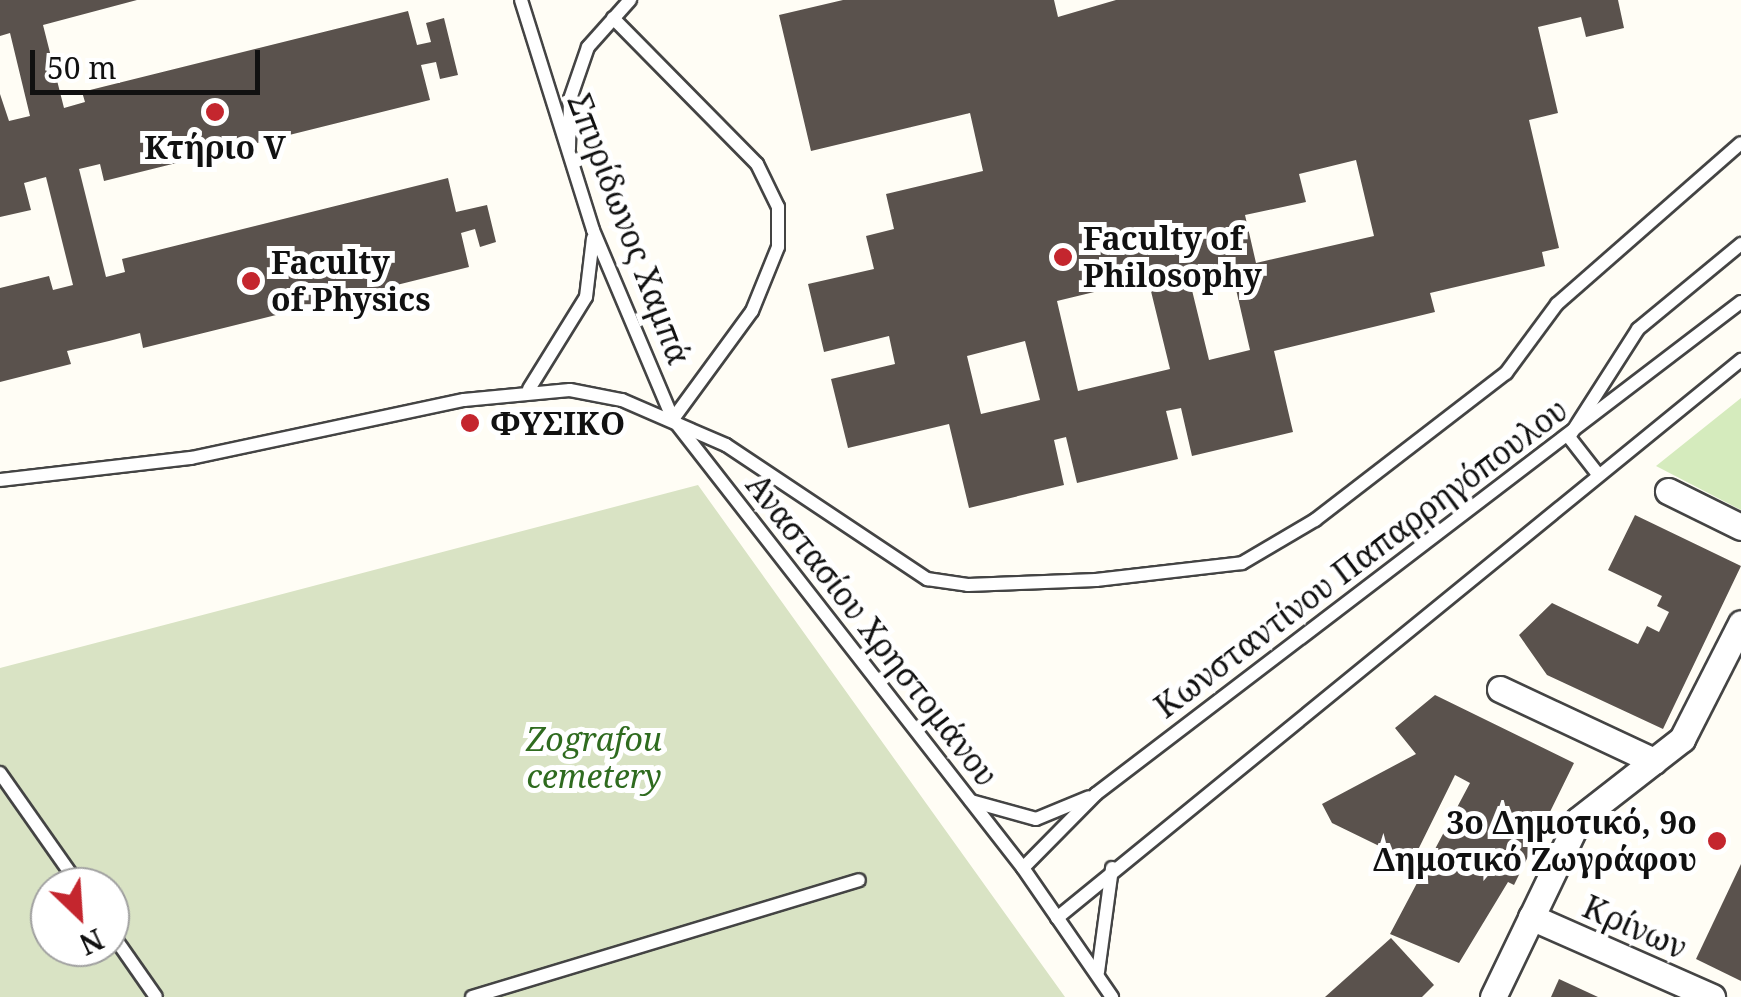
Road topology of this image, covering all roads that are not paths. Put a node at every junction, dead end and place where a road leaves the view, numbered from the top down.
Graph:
1 (521, 0) edge
2 (630, 0) edge
3 (612, 18) junction
4 (1741, 143) edge
5 (569, 161) junction
6 (593, 230) junction
7 (1741, 244) edge
8 (1741, 302) edge
9 (1741, 360) edge
10 (529, 389) junction
11 (673, 418) junction
12 (1568, 437) junction
13 (1597, 473) junction
14 (0, 480) edge
15 (1668, 490) dead end
16 (1741, 527) edge
17 (1741, 624) edge
18 (1500, 689) dead end
19 (1654, 761) junction
20 (0, 773) edge
21 (1096, 794) junction
22 (971, 801) junction
23 (66, 867) edge
24 (1023, 868) junction
25 (1112, 868) junction
26 (859, 880) dead end
27 (1057, 918) junction
28 (1531, 918) junction
29 (130, 959) edge
30 (1098, 972) junction
31 (156, 997) edge
32 (472, 997) edge
33 (1112, 997) edge
34 (1493, 997) edge
35 (1712, 997) edge

1 - 5 lane, Σπυρίδωνος Χαμπά
2 - 3 lane
3 - 5 lane
3 - 11 lane
4 - 11 lane
5 - 6 lane, Σπυρίδωνος Χαμπά
6 - 10 lane
6 - 11 lane, Σπυρίδωνος Χαμπά
7 - 12 lane
8 - 12 lane, Κωνσταντίνου Παπαρρηγόπουλου
9 - 13 lane
10 - 11 lane
10 - 14 lane
11 - 22 lane, Αναστασίου Χρηστομάνου
12 - 13 lane
12 - 21 lane, Κωνσταντίνου Παπαρρηγόπουλου
13 - 25 lane
15 - 16 street
17 - 19 street
18 - 19 street
19 - 28 street
20 - 23 lane
21 - 22 lane
21 - 24 lane, Κωνσταντίνου Παπαρρηγόπουλου
22 - 24 lane, Αναστασίου Χρηστομάνου
24 - 27 lane, Αναστασίου Χρηστομάνου
25 - 27 lane
25 - 30 lane
26 - 32 lane
27 - 30 lane, Αναστασίου Χρηστομάνου
28 - 34 street
28 - 35 street, Κρίνων
29 - 31 lane
30 - 33 lane, Αναστασίου Χρηστομάνου

